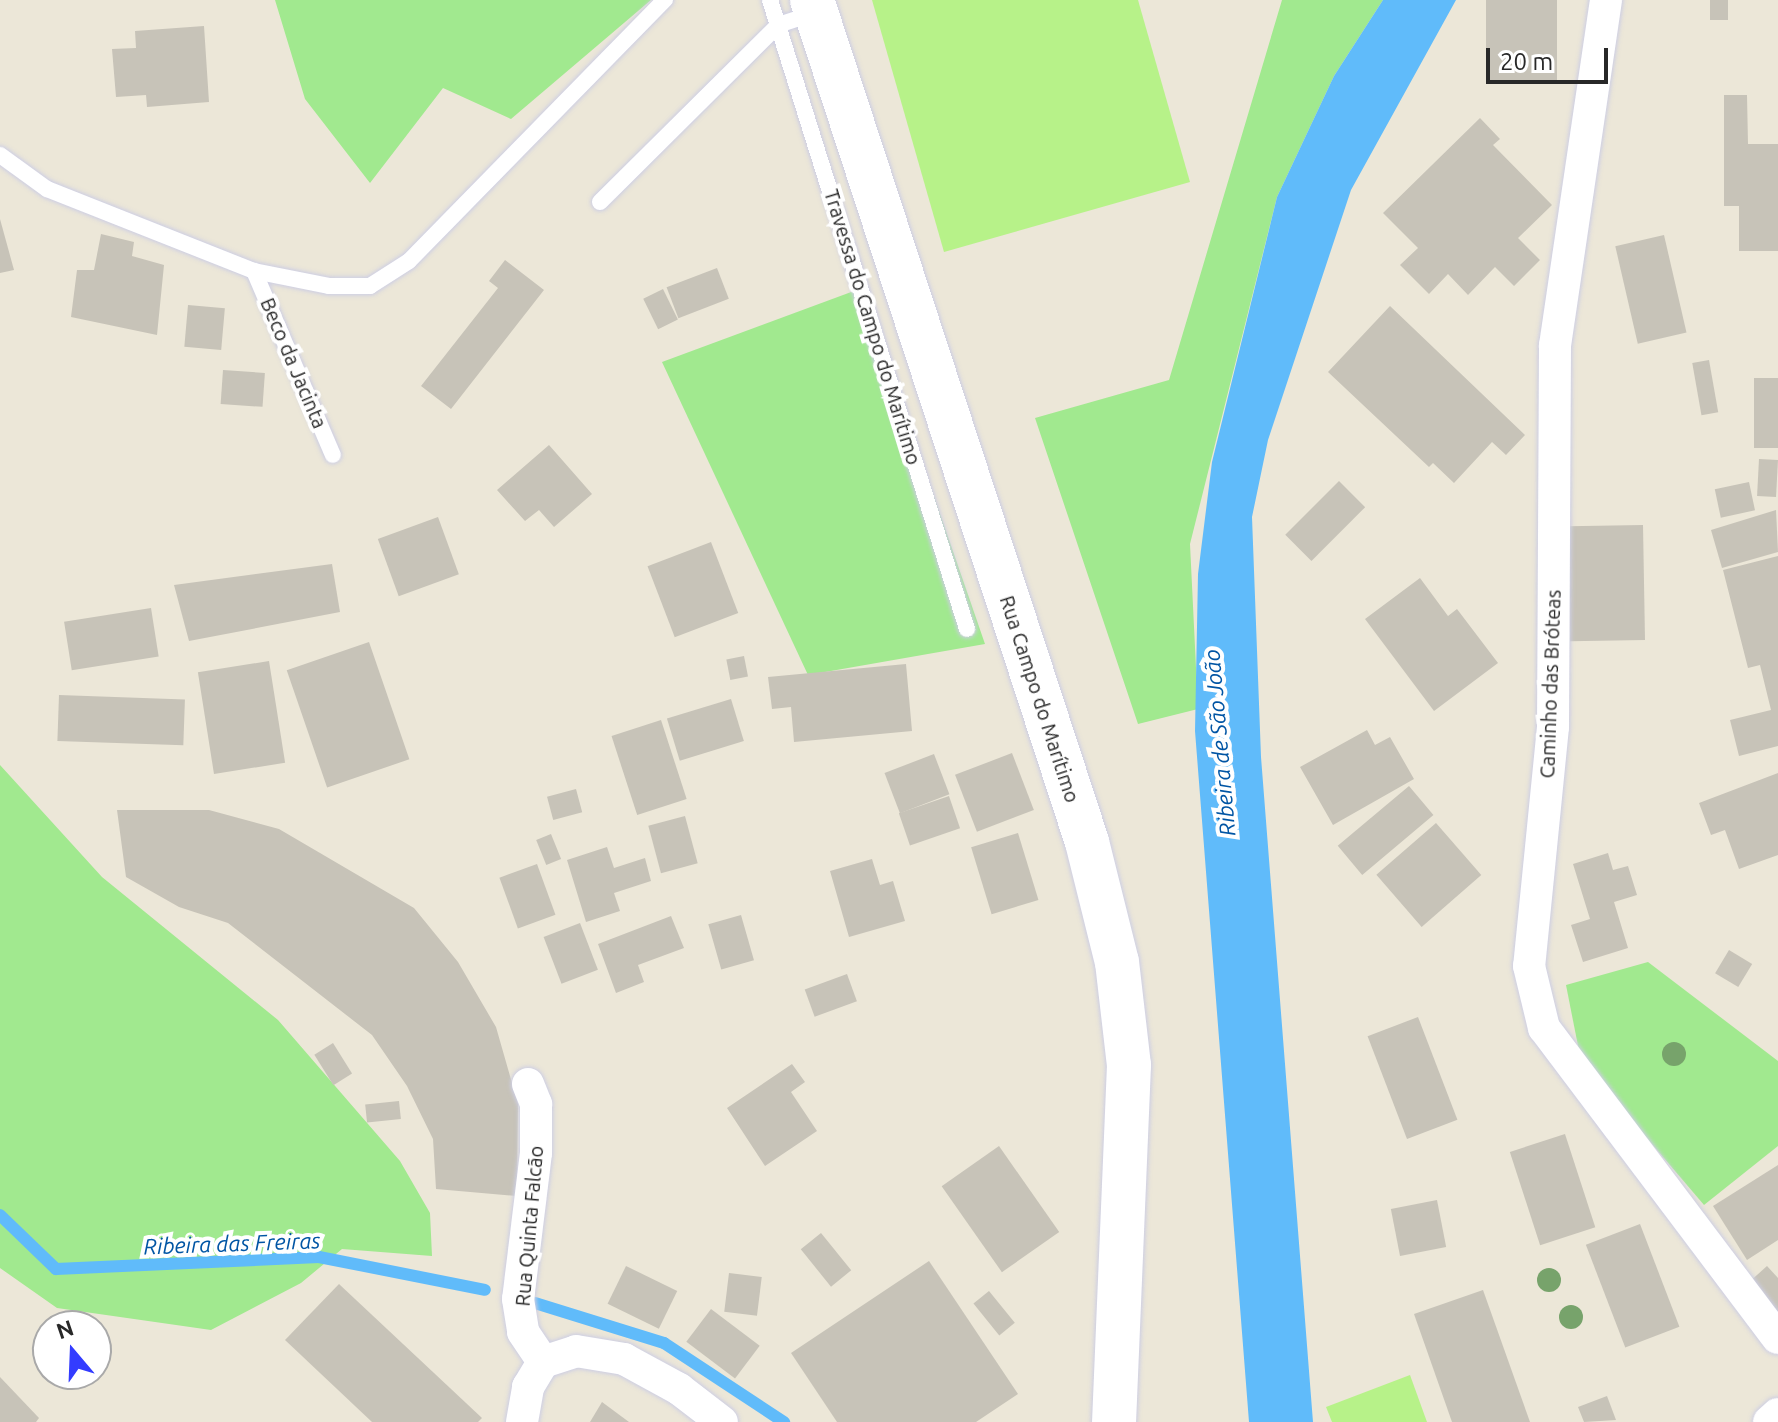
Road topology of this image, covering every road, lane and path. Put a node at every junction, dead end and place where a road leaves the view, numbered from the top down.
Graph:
1 (665, 0) edge
2 (770, 0) edge
3 (1606, 0) edge
4 (802, 12) edge
5 (0, 155) edge
6 (600, 202) dead end
7 (254, 271) junction
8 (333, 455) dead end
9 (967, 629) dead end
10 (528, 1084) dead end
11 (1778, 1338) edge
12 (543, 1362) junction
13 (1778, 1414) edge
14 (522, 1422) edge
15 (722, 1422) edge
16 (1114, 1422) edge
17 (1769, 1422) edge

1 - 7 lane
2 - 4 lane, Travessa do Campo do Marítimo
3 - 11 street, Caminho das Bróteas
4 - 6 lane
4 - 9 lane, Travessa do Campo do Marítimo
4 - 16 main road, Rua Campo do Marítimo
5 - 7 lane
7 - 8 lane, Beco da Jacinta
10 - 12 street, Rua Quinta Falcão
12 - 14 street
12 - 15 street
13 - 17 street

